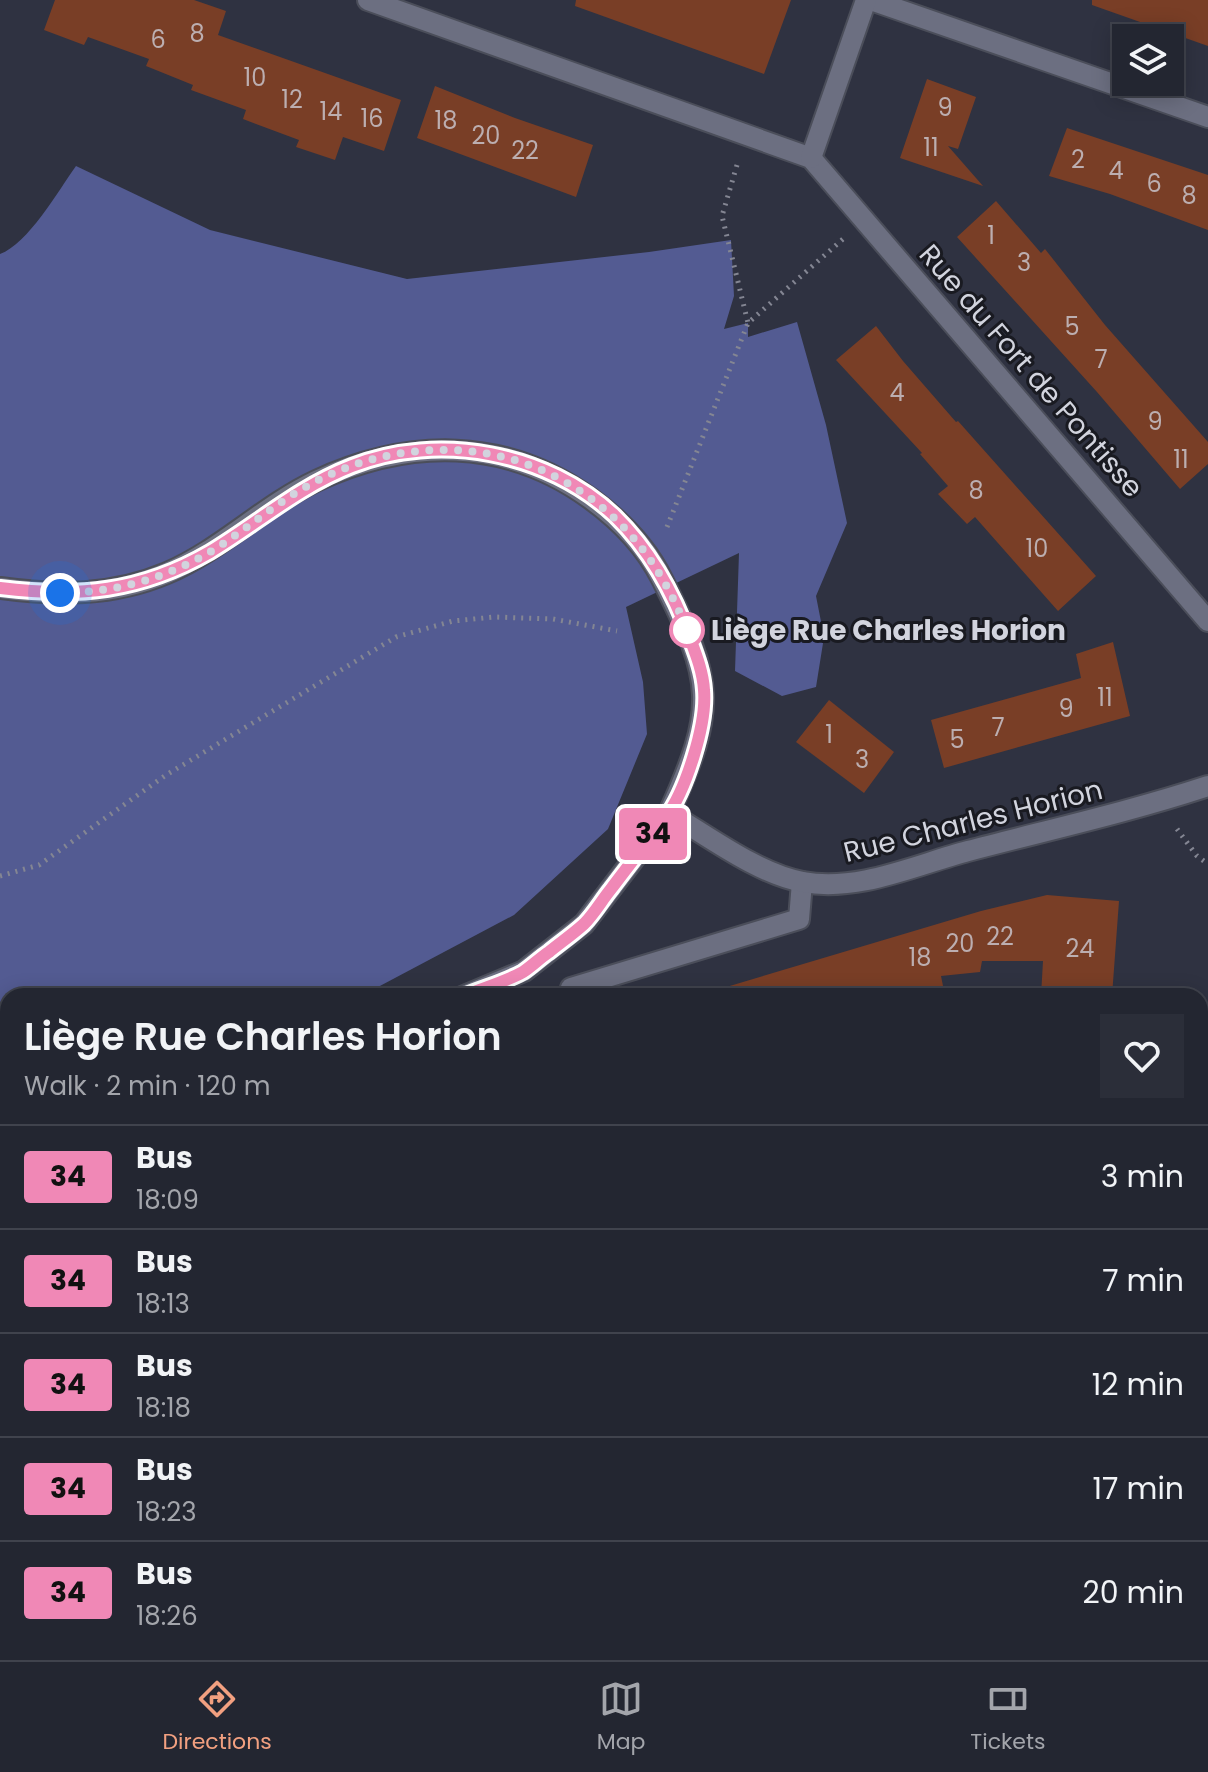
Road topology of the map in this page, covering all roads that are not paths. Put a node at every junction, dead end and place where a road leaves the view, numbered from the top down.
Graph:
1 (368, 0) edge
2 (869, 0) edge
3 (1208, 117) edge
4 (811, 158) junction
5 (0, 588) edge
6 (1208, 621) edge
7 (1208, 786) edge
8 (669, 813) junction
9 (802, 882) junction
10 (483, 988) edge
11 (571, 988) dead end

1 - 4 street
2 - 3 street
2 - 4 street
4 - 6 street, Rue du Fort de Pontisse
5 - 8 street
7 - 9 street, Rue Charles Horion
8 - 9 street, Rue Charles Horion
8 - 10 street
9 - 11 street

